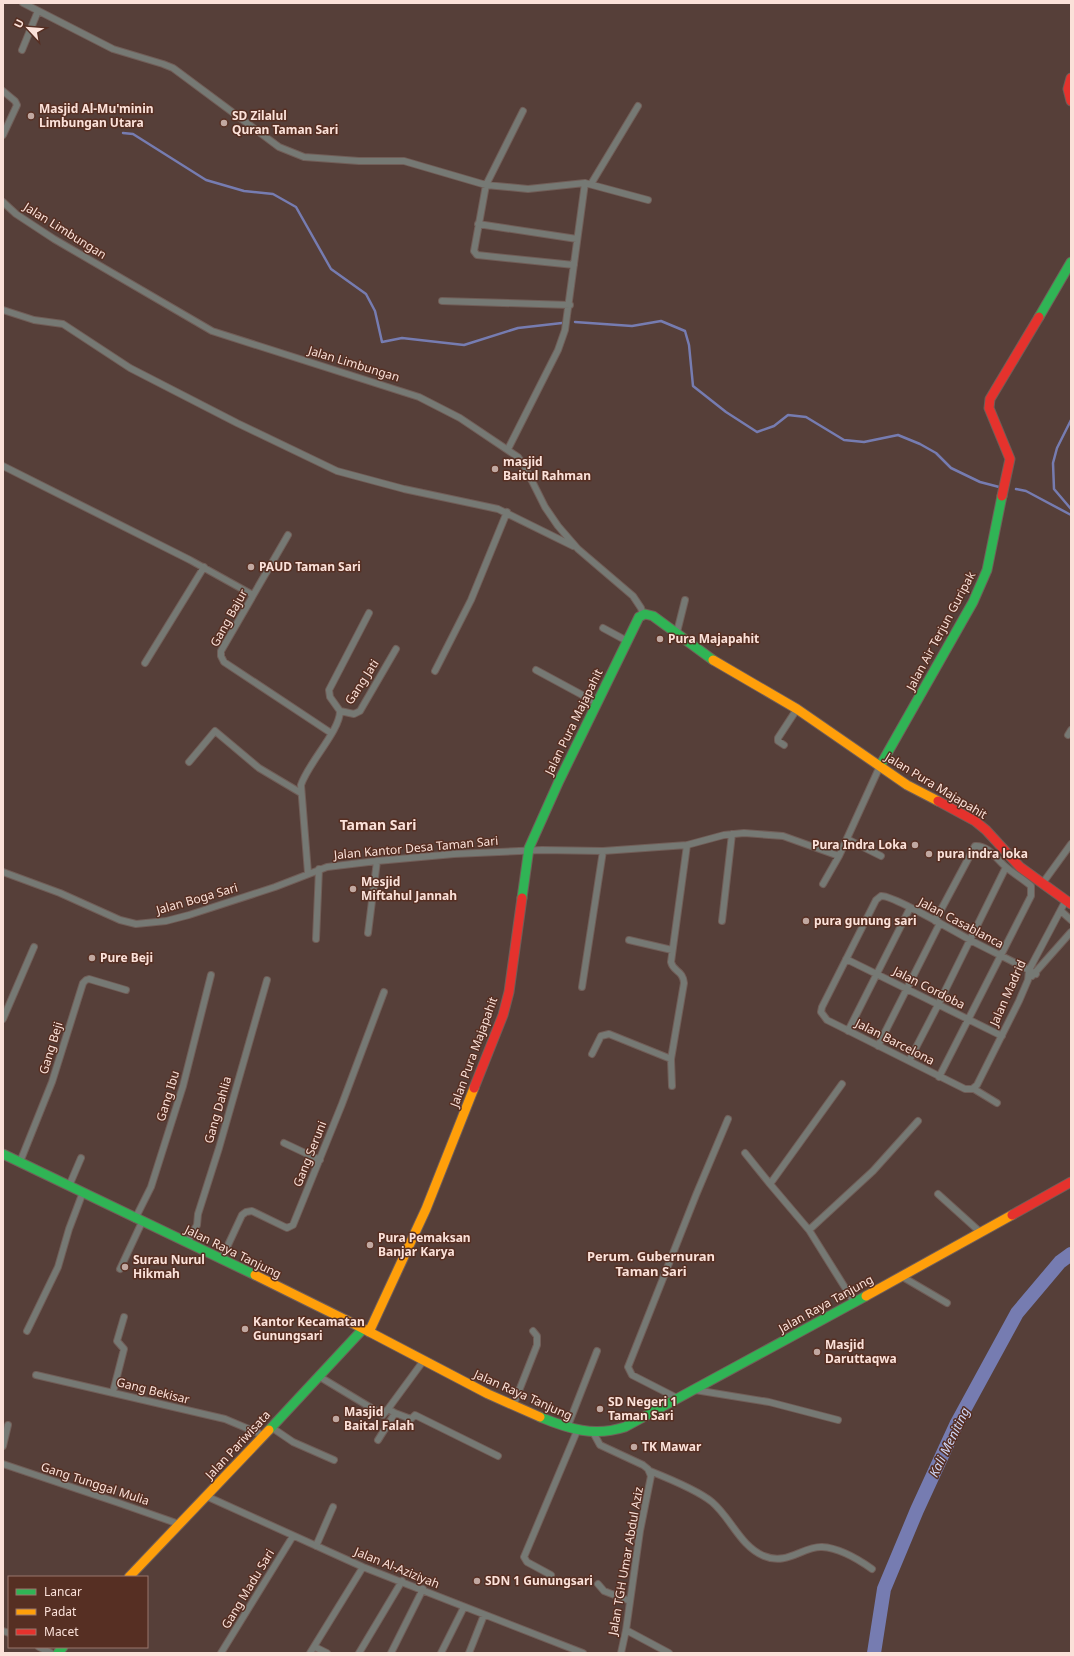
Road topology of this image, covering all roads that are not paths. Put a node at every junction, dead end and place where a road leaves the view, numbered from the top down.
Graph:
1 (24, 3) edge
2 (38, 11) junction
3 (22, 50) dead end
4 (1071, 78) edge
5 (3, 91) edge
6 (1071, 101) edge
7 (638, 106) dead end
8 (523, 111) dead end
9 (3, 134) edge
10 (588, 184) junction
11 (486, 185) junction
12 (648, 200) dead end
13 (3, 202) edge
14 (478, 224) junction
15 (577, 238) junction
16 (1071, 262) edge
17 (574, 265) junction
18 (442, 301) dead end
19 (570, 305) junction
20 (3, 310) edge
21 (508, 449) junction
22 (3, 466) edge
23 (507, 512) junction
24 (288, 535) dead end
25 (578, 549) junction
26 (204, 568) junction
27 (253, 595) junction
28 (685, 600) dead end
29 (369, 613) dead end
30 (643, 615) junction
31 (603, 628) dead end
32 (677, 632) junction
33 (627, 641) junction
34 (396, 649) dead end
35 (145, 663) dead end
36 (536, 670) dead end
37 (435, 671) dead end
38 (597, 703) junction
39 (797, 709) junction
40 (340, 710) junction
41 (331, 733) junction
42 (784, 745) dead end
43 (189, 762) dead end
44 (880, 766) junction
45 (301, 793) junction
46 (732, 834) junction
47 (847, 839) junction
48 (1071, 844) edge
49 (687, 845) junction
50 (528, 851) junction
51 (603, 851) junction
52 (839, 856) junction
53 (881, 856) dead end
54 (377, 861) junction
55 (1006, 867) junction
56 (319, 869) junction
57 (3, 872) edge
58 (308, 873) junction
59 (823, 884) dead end
60 (1042, 884) junction
61 (1068, 902) edge
62 (910, 908) junction
63 (1061, 911) junction
64 (1071, 920) edge
65 (722, 921) dead end
66 (937, 922) junction
67 (1071, 932) edge
68 (368, 933) dead end
69 (316, 939) dead end
70 (629, 940) dead end
71 (970, 940) junction
72 (34, 947) dead end
73 (672, 950) junction
74 (1002, 953) junction
75 (846, 959) junction
76 (1029, 970) junction
77 (877, 974) junction
78 (1036, 974) junction
79 (211, 975) dead end
80 (268, 980) dead end
81 (1028, 980) junction
82 (582, 987) dead end
83 (907, 989) junction
84 (126, 990) dead end
85 (384, 992) dead end
86 (938, 1005) junction
87 (3, 1019) edge
88 (968, 1020) junction
89 (848, 1031) junction
90 (1002, 1036) junction
91 (878, 1046) junction
92 (592, 1054) dead end
93 (671, 1059) junction
94 (909, 1061) junction
95 (939, 1077) junction
96 (842, 1084) dead end
97 (672, 1086) dead end
98 (971, 1089) junction
99 (997, 1102) dead end
100 (728, 1119) dead end
101 (918, 1121) dead end
102 (284, 1143) dead end
103 (745, 1153) dead end
104 (3, 1154) edge
105 (81, 1158) dead end
106 (320, 1160) junction
107 (20, 1162) junction
108 (1071, 1182) edge
109 (770, 1184) junction
110 (69, 1186) junction
111 (84, 1192) junction
112 (938, 1194) dead end
113 (139, 1220) junction
114 (809, 1230) junction
115 (979, 1231) junction
116 (187, 1244) junction
117 (221, 1260) junction
118 (120, 1269) dead end
119 (901, 1276) junction
120 (854, 1302) junction
121 (947, 1303) dead end
122 (124, 1317) dead end
123 (366, 1330) junction
124 (533, 1330) dead end
125 (27, 1331) dead end
126 (597, 1351) dead end
127 (424, 1360) junction
128 (36, 1375) dead end
129 (320, 1377) junction
130 (696, 1390) junction
131 (113, 1392) junction
132 (677, 1398) junction
133 (513, 1406) junction
134 (388, 1409) junction
135 (395, 1413) junction
136 (838, 1420) dead end
137 (8, 1425) dead end
138 (271, 1427) junction
139 (567, 1428) junction
140 (576, 1431) junction
141 (594, 1434) junction
142 (263, 1435) junction
143 (378, 1440) dead end
144 (3, 1446) edge
145 (498, 1456) dead end
146 (334, 1460) dead end
147 (3, 1464) edge
148 (650, 1471) junction
149 (206, 1496) junction
150 (333, 1507) dead end
151 (179, 1524) junction
152 (293, 1536) junction
153 (316, 1546) junction
154 (363, 1567) junction
155 (872, 1569) dead end
156 (551, 1575) dead end
157 (130, 1576) edge
158 (402, 1581) junction
159 (598, 1584) dead end
160 (424, 1589) junction
161 (630, 1601) junction
162 (464, 1607) junction
163 (484, 1615) junction
164 (626, 1630) junction
165 (315, 1646) junction
166 (41, 1648) edge
167 (51, 1653) edge
168 (221, 1653) edge
169 (310, 1653) edge
170 (327, 1653) edge
171 (359, 1653) edge
172 (391, 1653) edge
173 (441, 1653) edge
174 (469, 1653) edge
175 (583, 1653) edge
176 (621, 1653) edge
177 (668, 1653) edge

1 - 2 street
2 - 3 street
2 - 11 street
4 - 6 street
5 - 9 street
7 - 10 street
8 - 11 street
10 - 11 street
10 - 12 street
10 - 15 street
11 - 14 street
13 - 21 street, Jalan Limbungan
14 - 15 street
14 - 17 street
15 - 17 street
16 - 44 street, Jalan Air Terjun Guripak
17 - 19 street
18 - 19 street
19 - 21 street
20 - 23 street
21 - 25 street, Jalan Limbungan
22 - 26 street
23 - 25 street
23 - 37 street
24 - 27 street, Gang Bajur
25 - 30 street, Jalan Limbungan
26 - 27 street
26 - 35 street
27 - 41 street, Gang Bajur
28 - 32 street
29 - 40 street
30 - 32 street, Jalan Pura Majapahit
30 - 33 street, Jalan Pura Majapahit
31 - 33 street
32 - 39 street, Jalan Pura Majapahit
33 - 38 street, Jalan Pura Majapahit
34 - 40 street, Gang Jati
36 - 38 street
38 - 50 street, Jalan Pura Majapahit
39 - 42 street
39 - 44 street, Jalan Pura Majapahit
40 - 41 street
41 - 45 street
43 - 45 street
44 - 47 street
44 - 60 street, Jalan Pura Majapahit
45 - 58 street
46 - 49 street, Jalan Kantor Desa Taman Sari
46 - 52 street, Jalan Kantor Desa Taman Sari
46 - 65 street
47 - 52 street
47 - 53 street
48 - 60 street
49 - 51 street, Jalan Kantor Desa Taman Sari
49 - 73 street
50 - 51 street, Jalan Kantor Desa Taman Sari
50 - 54 street, Jalan Kantor Desa Taman Sari
50 - 123 street, Jalan Pura Majapahit
51 - 82 street
52 - 59 street
54 - 56 street, Jalan Kantor Desa Taman Sari
54 - 68 street
55 - 66 street
55 - 71 street
55 - 74 street
56 - 58 street, Jalan Kantor Desa Taman Sari
56 - 69 street
57 - 58 street, Jalan Boga Sari
60 - 61 street, Jalan Pura Majapahit
61 - 63 street, Jalan Madrid
62 - 66 street, Jalan Casablanca
62 - 75 street, Jalan Casablanca
62 - 77 street
63 - 64 street
63 - 76 street, Jalan Madrid
66 - 71 street, Jalan Casablanca
66 - 83 street
67 - 78 street
70 - 73 street
71 - 74 street, Jalan Casablanca
71 - 86 street
72 - 87 street
73 - 93 street
74 - 76 street, Jalan Casablanca
74 - 88 street
75 - 77 street, Jalan Cordoba
75 - 89 street, Jalan Barcelona
76 - 78 street, Jalan Casablanca
76 - 81 street, Jalan Madrid
77 - 83 street, Jalan Cordoba
77 - 89 street
78 - 81 street
79 - 113 street, Gang Ibu
80 - 116 street, Gang Dahlia
81 - 90 street, Jalan Madrid
83 - 86 street, Jalan Cordoba
83 - 91 street
84 - 107 street, Gang Beji
85 - 106 street, Gang Seruni
86 - 88 street, Jalan Cordoba
86 - 94 street
88 - 90 street, Jalan Cordoba
88 - 95 street
89 - 91 street, Jalan Barcelona
90 - 98 street, Jalan Madrid
91 - 94 street, Jalan Barcelona
92 - 93 street
93 - 97 street
94 - 95 street, Jalan Barcelona
95 - 98 street, Jalan Barcelona
96 - 109 street
98 - 99 street, Jalan Barcelona
100 - 132 street
101 - 114 street
102 - 106 street
103 - 109 street
104 - 107 street, Jalan Raya Tanjung
105 - 110 street
106 - 117 street, Gang Seruni
107 - 110 street, Jalan Raya Tanjung
108 - 115 street, Jalan Raya Tanjung
109 - 114 street
110 - 111 street, Jalan Raya Tanjung
111 - 113 street, Jalan Raya Tanjung
111 - 125 street
112 - 115 street
113 - 116 street, Jalan Raya Tanjung
113 - 118 street, Gang Ibu
114 - 120 street
115 - 119 street, Jalan Raya Tanjung
116 - 117 street, Jalan Raya Tanjung
117 - 123 street, Jalan Raya Tanjung
119 - 120 street, Jalan Raya Tanjung
119 - 121 street
120 - 130 street, Jalan Raya Tanjung
122 - 131 street
123 - 127 street, Jalan Raya Tanjung
123 - 129 street, Jalan Pariwisata
124 - 133 street
126 - 139 street
127 - 133 street, Jalan Raya Tanjung
127 - 134 street
128 - 131 street, Gang Bekisar
129 - 134 street
129 - 138 street, Jalan Pariwisata
130 - 132 street, Jalan Raya Tanjung
130 - 136 street
131 - 142 street, Gang Bekisar
132 - 141 street, Jalan Raya Tanjung
133 - 139 street, Jalan Raya Tanjung
134 - 135 street
135 - 143 street
135 - 145 street
137 - 144 street
138 - 142 street, Jalan Pariwisata
138 - 146 street
139 - 140 street, Jalan Raya Tanjung
140 - 141 street, Jalan Raya Tanjung
140 - 156 street
141 - 148 street, Jalan TGH Umar Abdul Aziz
142 - 149 street, Jalan Pariwisata
147 - 151 street, Gang Tunggal Mulia
148 - 155 street
148 - 161 street, Jalan TGH Umar Abdul Aziz
149 - 151 street, Jalan Pariwisata
149 - 152 street, Jalan Al-Aziziyah
150 - 153 street
151 - 157 street, Jalan Pariwisata
152 - 153 street, Jalan Al-Aziziyah
152 - 168 street, Gang Madu Sari
153 - 154 street, Jalan Al-Aziziyah
154 - 158 street, Jalan Al-Aziziyah
154 - 165 street
158 - 160 street, Jalan Al-Aziziyah
158 - 171 street
159 - 161 street
160 - 162 street, Jalan Al-Aziziyah
160 - 172 street
161 - 164 street, Jalan TGH Umar Abdul Aziz
162 - 163 street, Jalan Al-Aziziyah
162 - 173 street
163 - 174 street
163 - 175 street, Jalan Al-Aziziyah
164 - 176 street, Jalan TGH Umar Abdul Aziz
164 - 177 street
165 - 169 street
165 - 170 street
166 - 167 street

